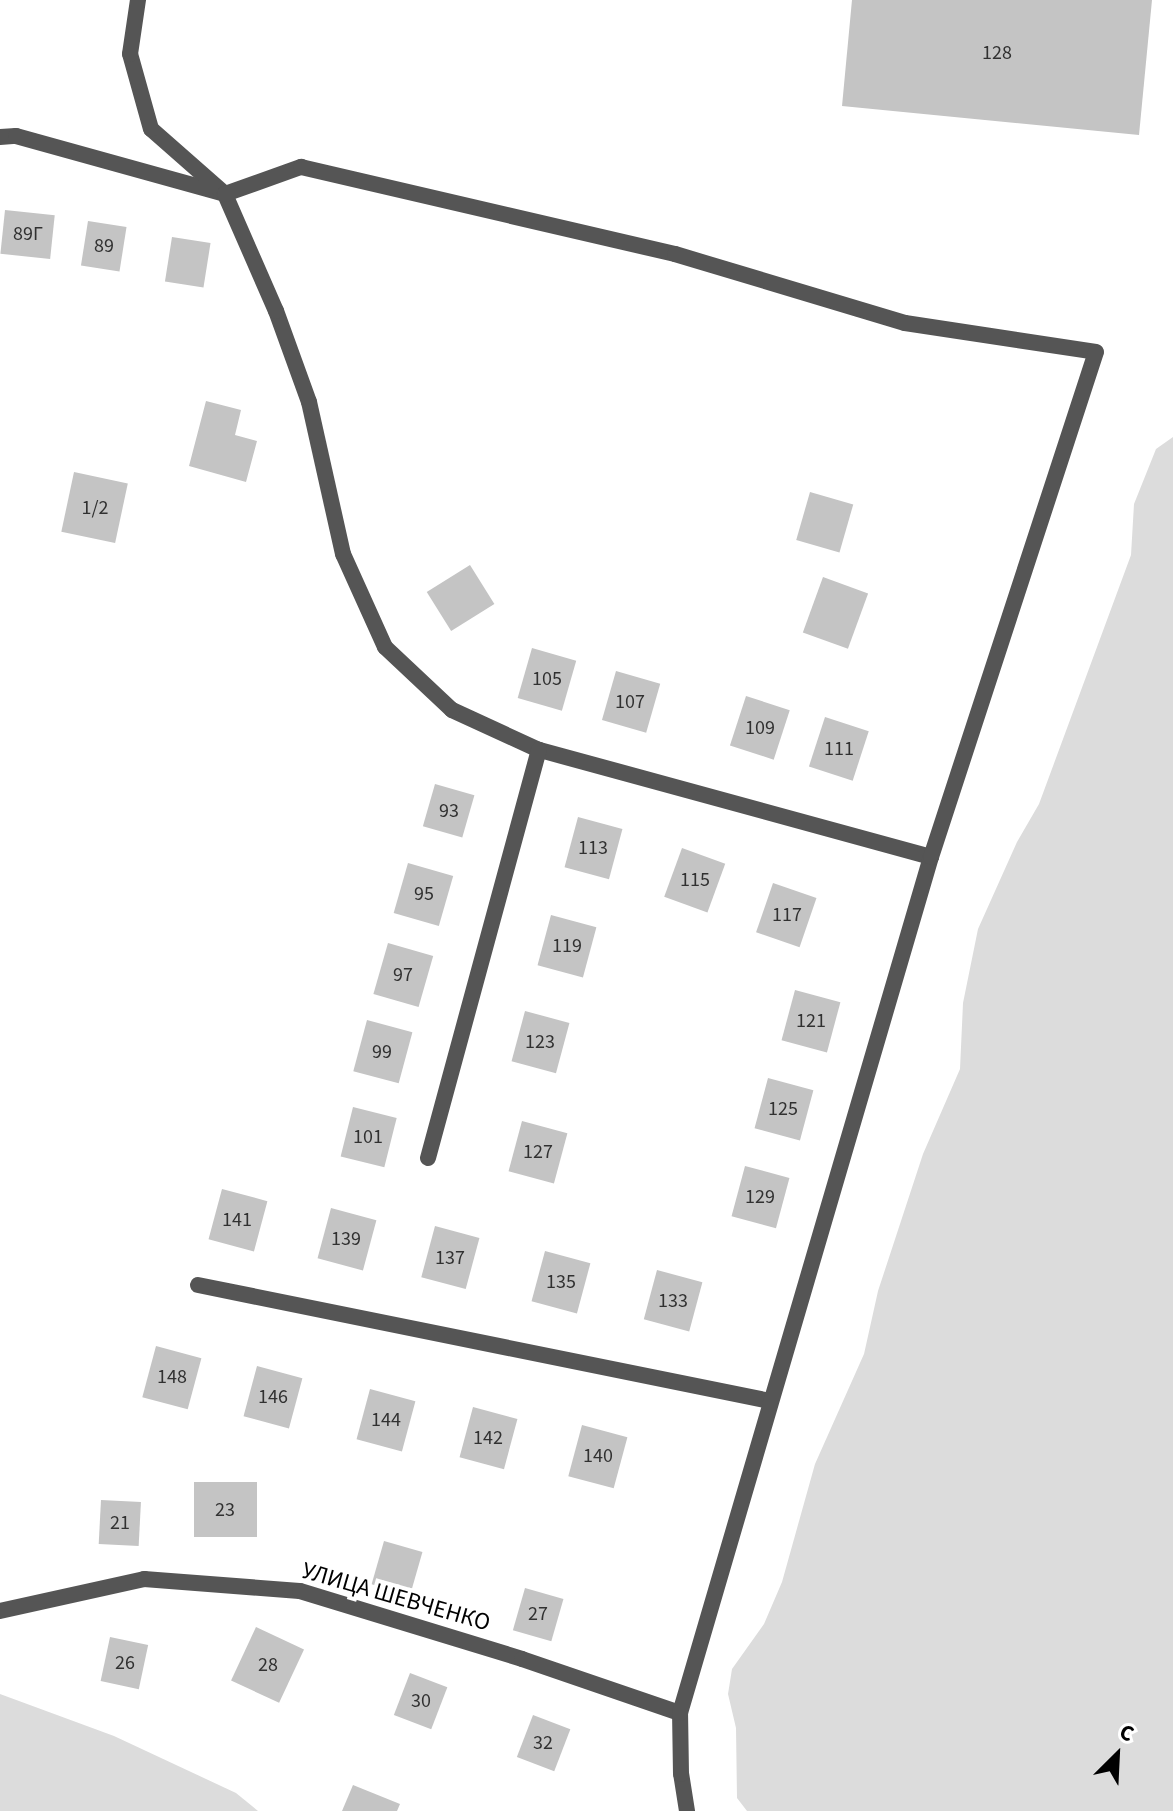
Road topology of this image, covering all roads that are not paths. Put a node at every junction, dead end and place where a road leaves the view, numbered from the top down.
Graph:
1 (138, 0) edge
2 (0, 137) edge
3 (225, 194) junction
4 (539, 750) junction
5 (931, 857) junction
6 (428, 1158) dead end
7 (198, 1285) dead end
8 (770, 1401) junction
9 (0, 1611) edge
10 (680, 1713) junction
11 (687, 1811) edge

1 - 3 street
2 - 3 street
3 - 4 street
3 - 5 street
4 - 5 street
4 - 6 street
5 - 8 street
7 - 8 street
8 - 10 street
9 - 10 street, УЛИЦА ШЕВЧЕНКО
10 - 11 street

